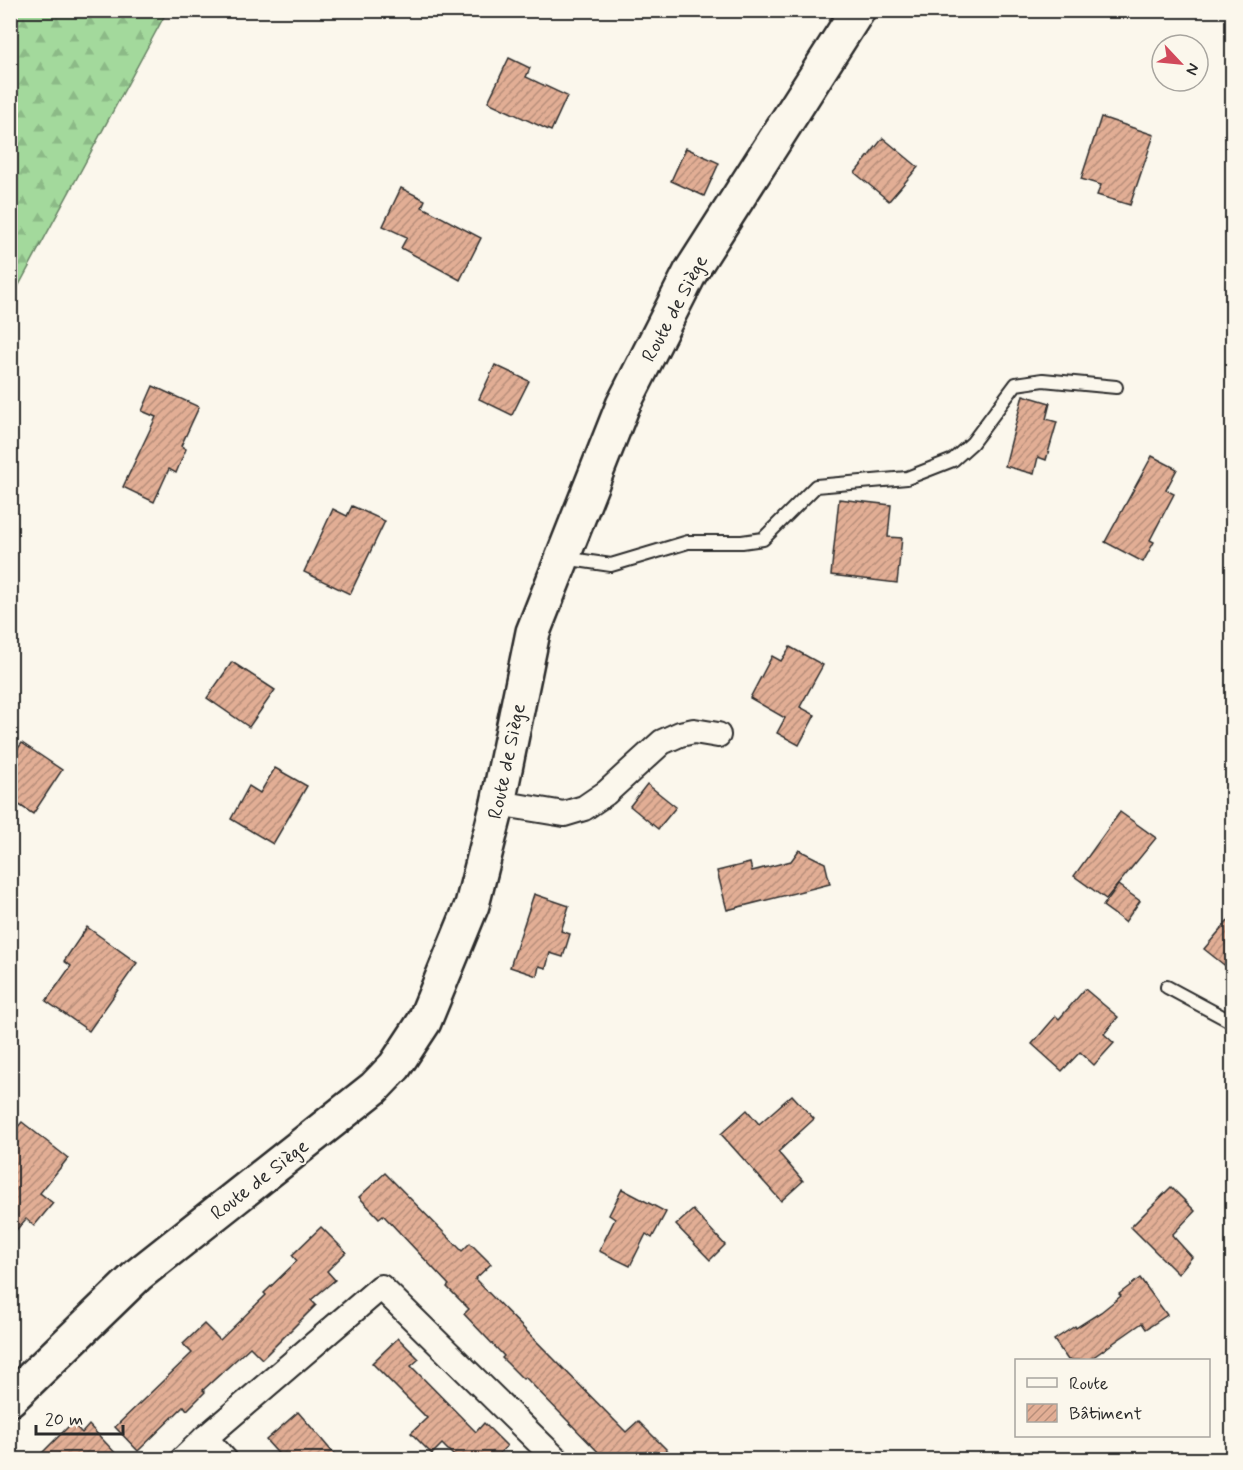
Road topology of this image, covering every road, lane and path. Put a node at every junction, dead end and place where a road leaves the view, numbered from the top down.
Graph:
1 (858, 10) edge
2 (1116, 387) dead end
3 (562, 558) junction
4 (718, 735) dead end
5 (498, 803) junction
6 (1167, 987) dead end
7 (1233, 1022) edge
8 (10, 1399) edge
9 (206, 1438) junction
10 (182, 1460) edge
11 (225, 1460) edge
12 (557, 1460) edge

1 - 3 street, Route de Siège
2 - 3 lane
3 - 5 street, Route de Siège
4 - 5 street
5 - 8 street, Route de Siège
6 - 7 lane
9 - 10 street
9 - 11 street
9 - 12 street

